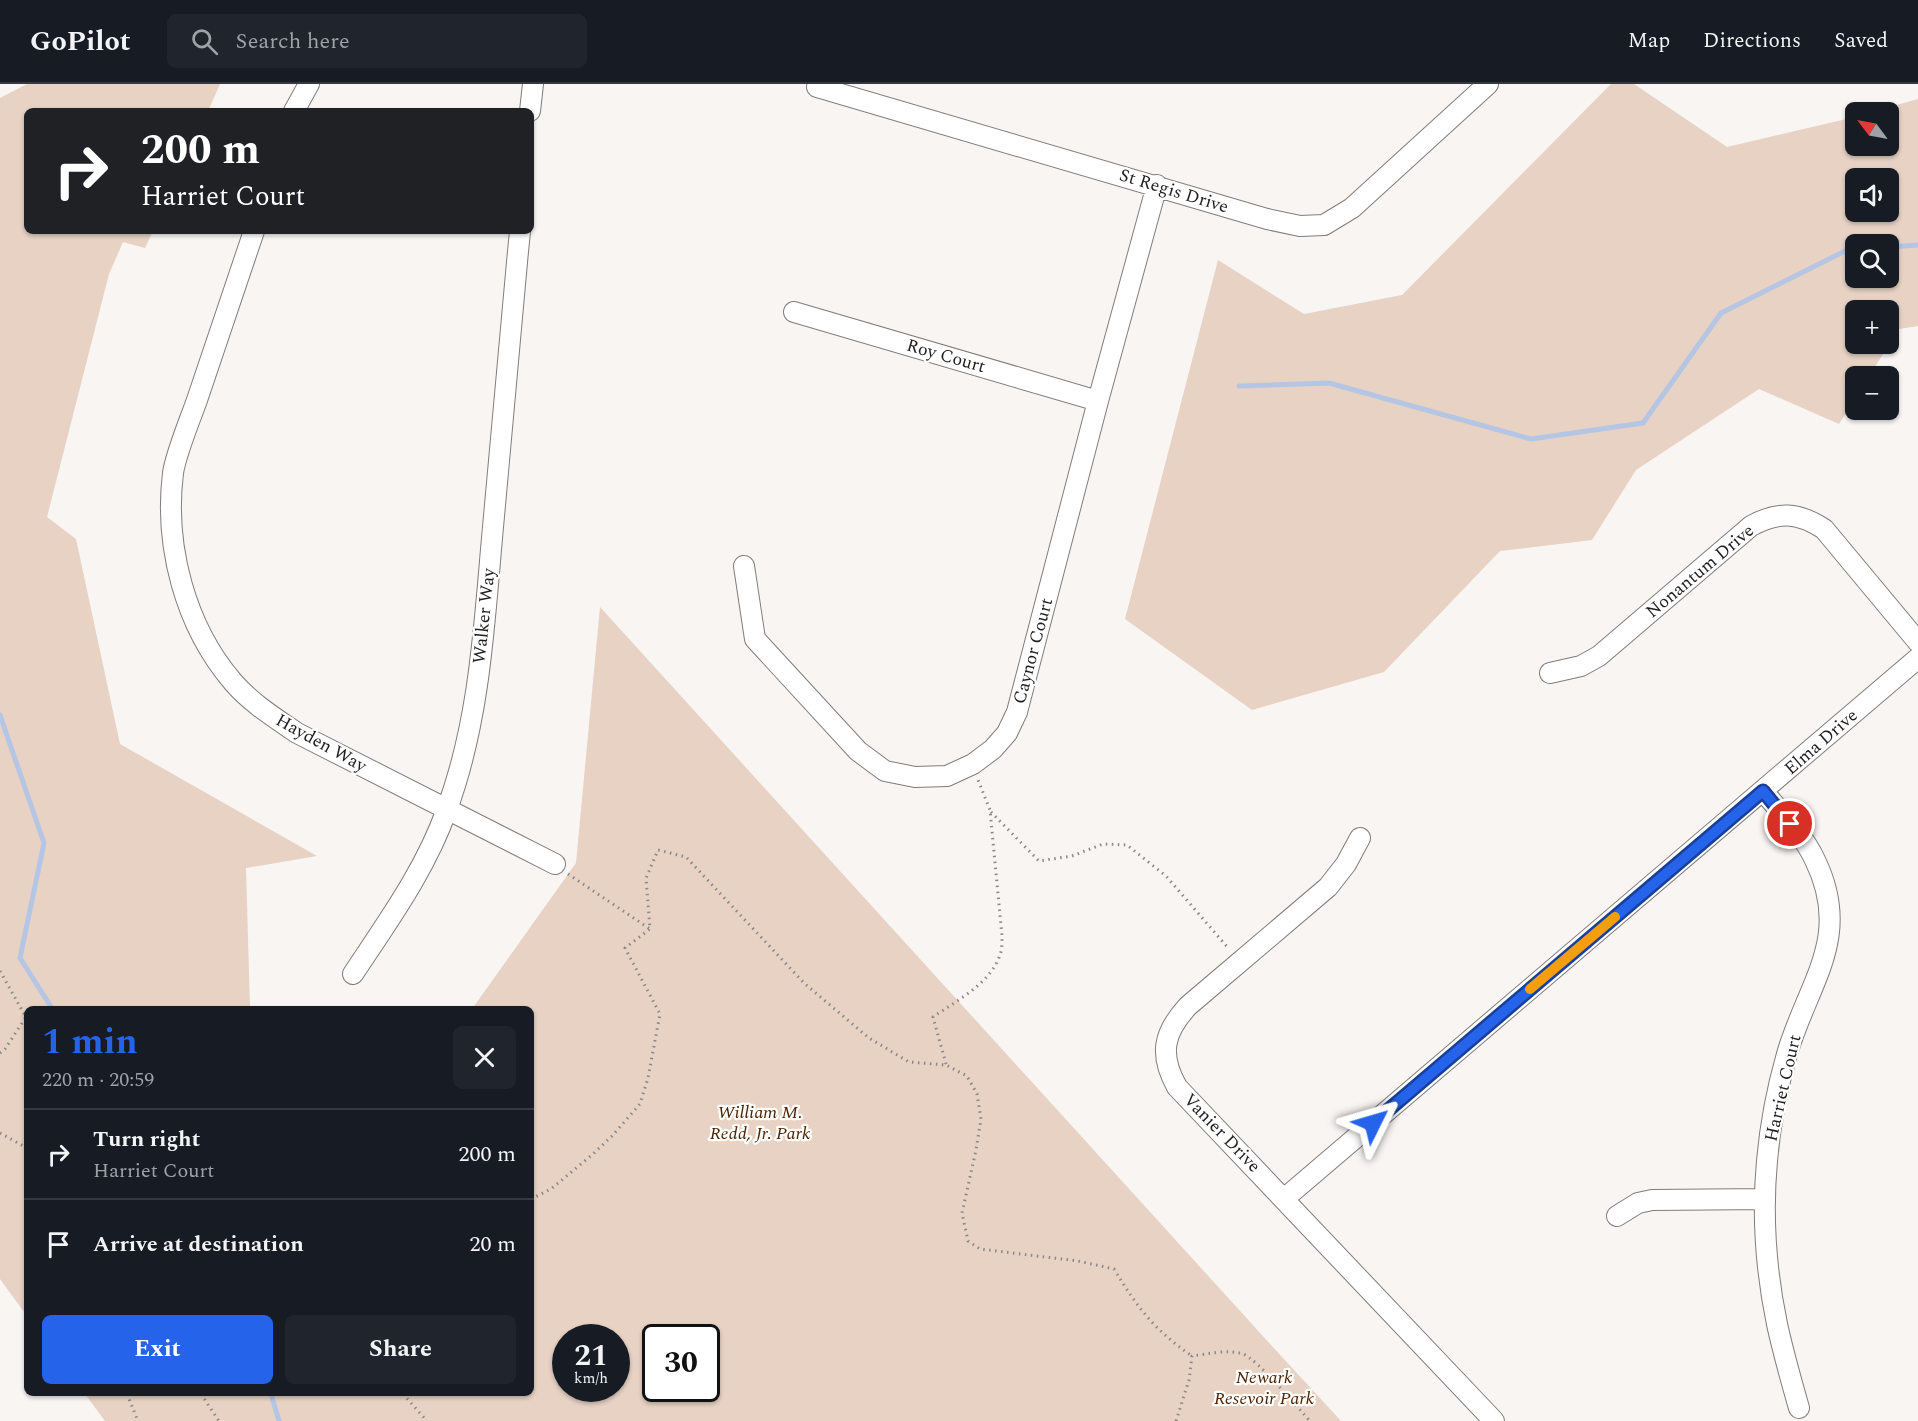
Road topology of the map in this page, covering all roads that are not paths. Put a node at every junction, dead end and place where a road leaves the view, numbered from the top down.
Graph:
1 (309, 84) edge
2 (533, 84) edge
3 (1488, 84) edge
4 (817, 87) dead end
5 (296, 108) edge
6 (530, 108) edge
7 (1157, 186) junction
8 (253, 234) edge
9 (519, 234) edge
10 (794, 312) dead end
11 (1098, 401) junction
12 (744, 566) dead end
13 (1918, 642) edge
14 (1918, 658) edge
15 (1550, 673) dead end
16 (1763, 791) junction
17 (447, 811) junction
18 (1360, 838) dead end
19 (555, 864) road end
20 (353, 974) dead end
21 (1285, 1198) junction
22 (1765, 1199) junction
23 (1617, 1216) dead end
24 (1799, 1408) dead end
25 (1494, 1421) edge

1 - 5 street
2 - 6 street
3 - 7 street, St Regis Drive
4 - 7 street, St Regis Drive
7 - 11 street, Caynor Court
8 - 17 street, Hayden Way
9 - 17 street, Walker Way
10 - 11 street, Roy Court
11 - 12 street, Caynor Court
13 - 15 street, Nonantum Drive
14 - 16 street, Elma Drive
16 - 21 street, Elma Drive
16 - 22 street, Harriet Court
17 - 19 street, Hayden Way
17 - 20 street, Walker Way
18 - 21 street, Vanier Drive
21 - 25 street, Vanier Drive
22 - 23 street
22 - 24 street, Harriet Court

